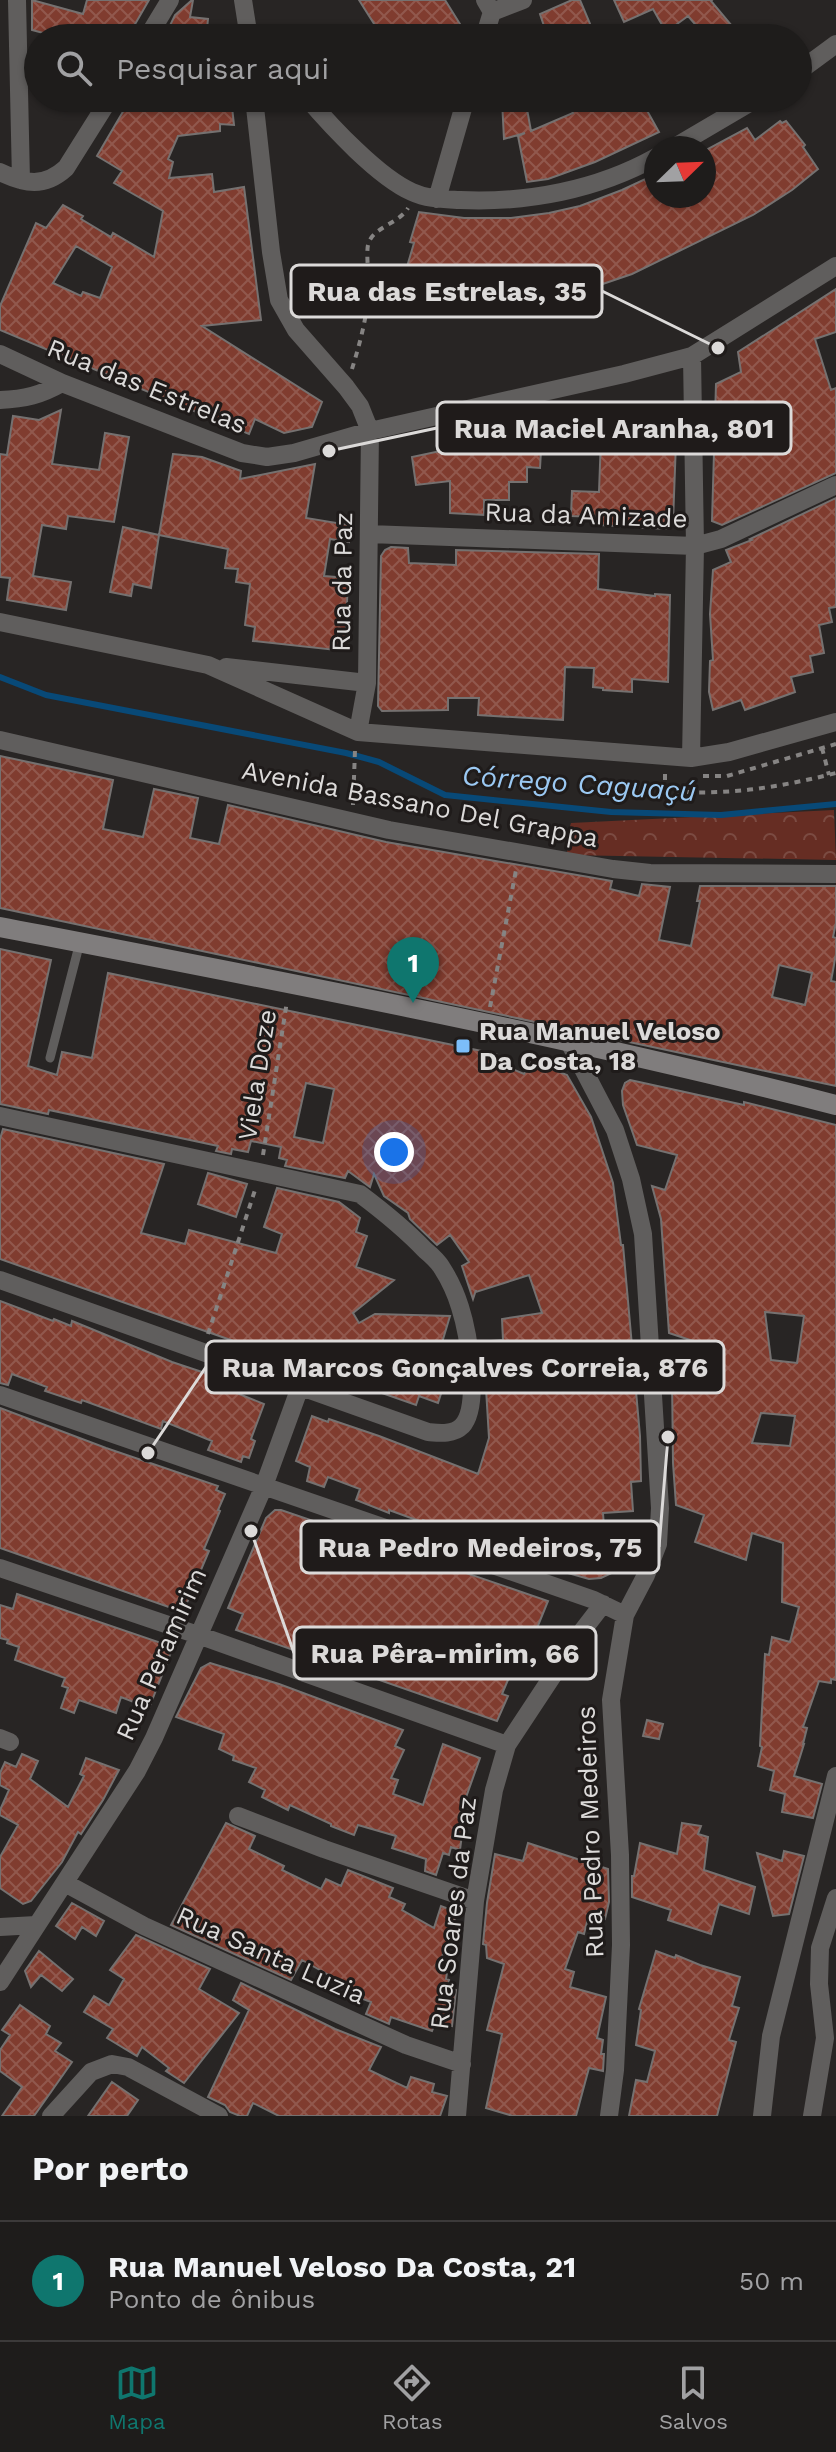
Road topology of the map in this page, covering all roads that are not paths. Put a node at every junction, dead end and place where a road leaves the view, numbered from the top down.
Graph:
1 (17, 0) edge
2 (170, 0) edge
3 (523, 0) edge
4 (488, 6) edge
5 (155, 24) edge
6 (836, 44) edge
7 (812, 62) edge
8 (101, 112) edge
9 (256, 112) edge
10 (321, 112) edge
11 (462, 112) edge
12 (734, 112) edge
13 (693, 136) edge
14 (644, 164) edge
15 (0, 172) edge
16 (21, 180) junction
17 (437, 199) junction
18 (836, 266) edge
19 (0, 354) edge
20 (692, 356) junction
21 (62, 383) junction
22 (0, 400) edge
23 (370, 431) junction
24 (836, 485) edge
25 (369, 534) junction
26 (695, 546) junction
27 (0, 622) edge
28 (208, 665) junction
29 (367, 683) junction
30 (836, 722) edge
31 (357, 737) junction
32 (0, 740) edge
33 (691, 758) junction
34 (836, 874) edge
35 (0, 927) edge
36 (80, 942) junction
37 (569, 1042) junction
38 (50, 1058) dead end
39 (836, 1105) edge
40 (0, 1116) edge
41 (0, 1280) edge
42 (300, 1387) junction
43 (0, 1395) edge
44 (264, 1486) junction
45 (0, 1568) edge
46 (603, 1604) junction
47 (625, 1615) junction
48 (198, 1635) junction
49 (507, 1745) junction
50 (836, 1776) edge
51 (238, 1816) dead end
52 (65, 1883) junction
53 (836, 1898) edge
54 (475, 1901) junction
55 (36, 1925) junction
56 (0, 1927) edge
57 (0, 1982) edge
58 (462, 2064) junction
59 (51, 2116) edge
60 (219, 2116) edge
61 (457, 2116) edge
62 (609, 2116) edge
63 (762, 2116) edge
64 (812, 2116) edge

1 - 16 street
2 - 5 street
3 - 4 street
6 - 7 street
8 - 16 street
9 - 23 street
10 - 17 street
11 - 17 street
12 - 13 street
14 - 17 street
15 - 16 street
18 - 20 street, Rua das Estrelas
19 - 21 street, Rua das Estrelas
20 - 23 street, Rua das Estrelas
20 - 26 street
21 - 22 street
21 - 23 street, Rua das Estrelas
23 - 25 street, Rua da Paz
24 - 26 street, Rua da Amizade
25 - 26 street, Rua da Amizade
25 - 29 street, Rua da Paz
26 - 33 street
27 - 28 street
28 - 29 street
28 - 31 street
29 - 31 street, Rua da Paz
30 - 33 street
31 - 33 street
32 - 34 street, Avenida Bassano Del Grappa
35 - 36 main road
36 - 37 main road
36 - 38 lane
37 - 39 main road
37 - 47 street, Rua Pedro Medeiros
40 - 42 street
41 - 42 street
42 - 44 street, Rua Peramirim
43 - 44 street
44 - 46 street
44 - 48 street, Rua Peramirim
45 - 48 street
46 - 47 street
46 - 49 street, Rua Soares da Paz
47 - 62 street, Rua Pedro Medeiros
48 - 49 street
48 - 52 street, Rua Peramirim
49 - 54 street, Rua Soares da Paz
50 - 63 street
51 - 54 street
52 - 55 street, Rua Peramirim
52 - 58 street, Rua Santa Luzia
53 - 64 street
54 - 58 street, Rua Soares da Paz
55 - 56 street
55 - 57 street, Rua Peramirim
58 - 61 street, Rua Soares da Paz
59 - 60 street

